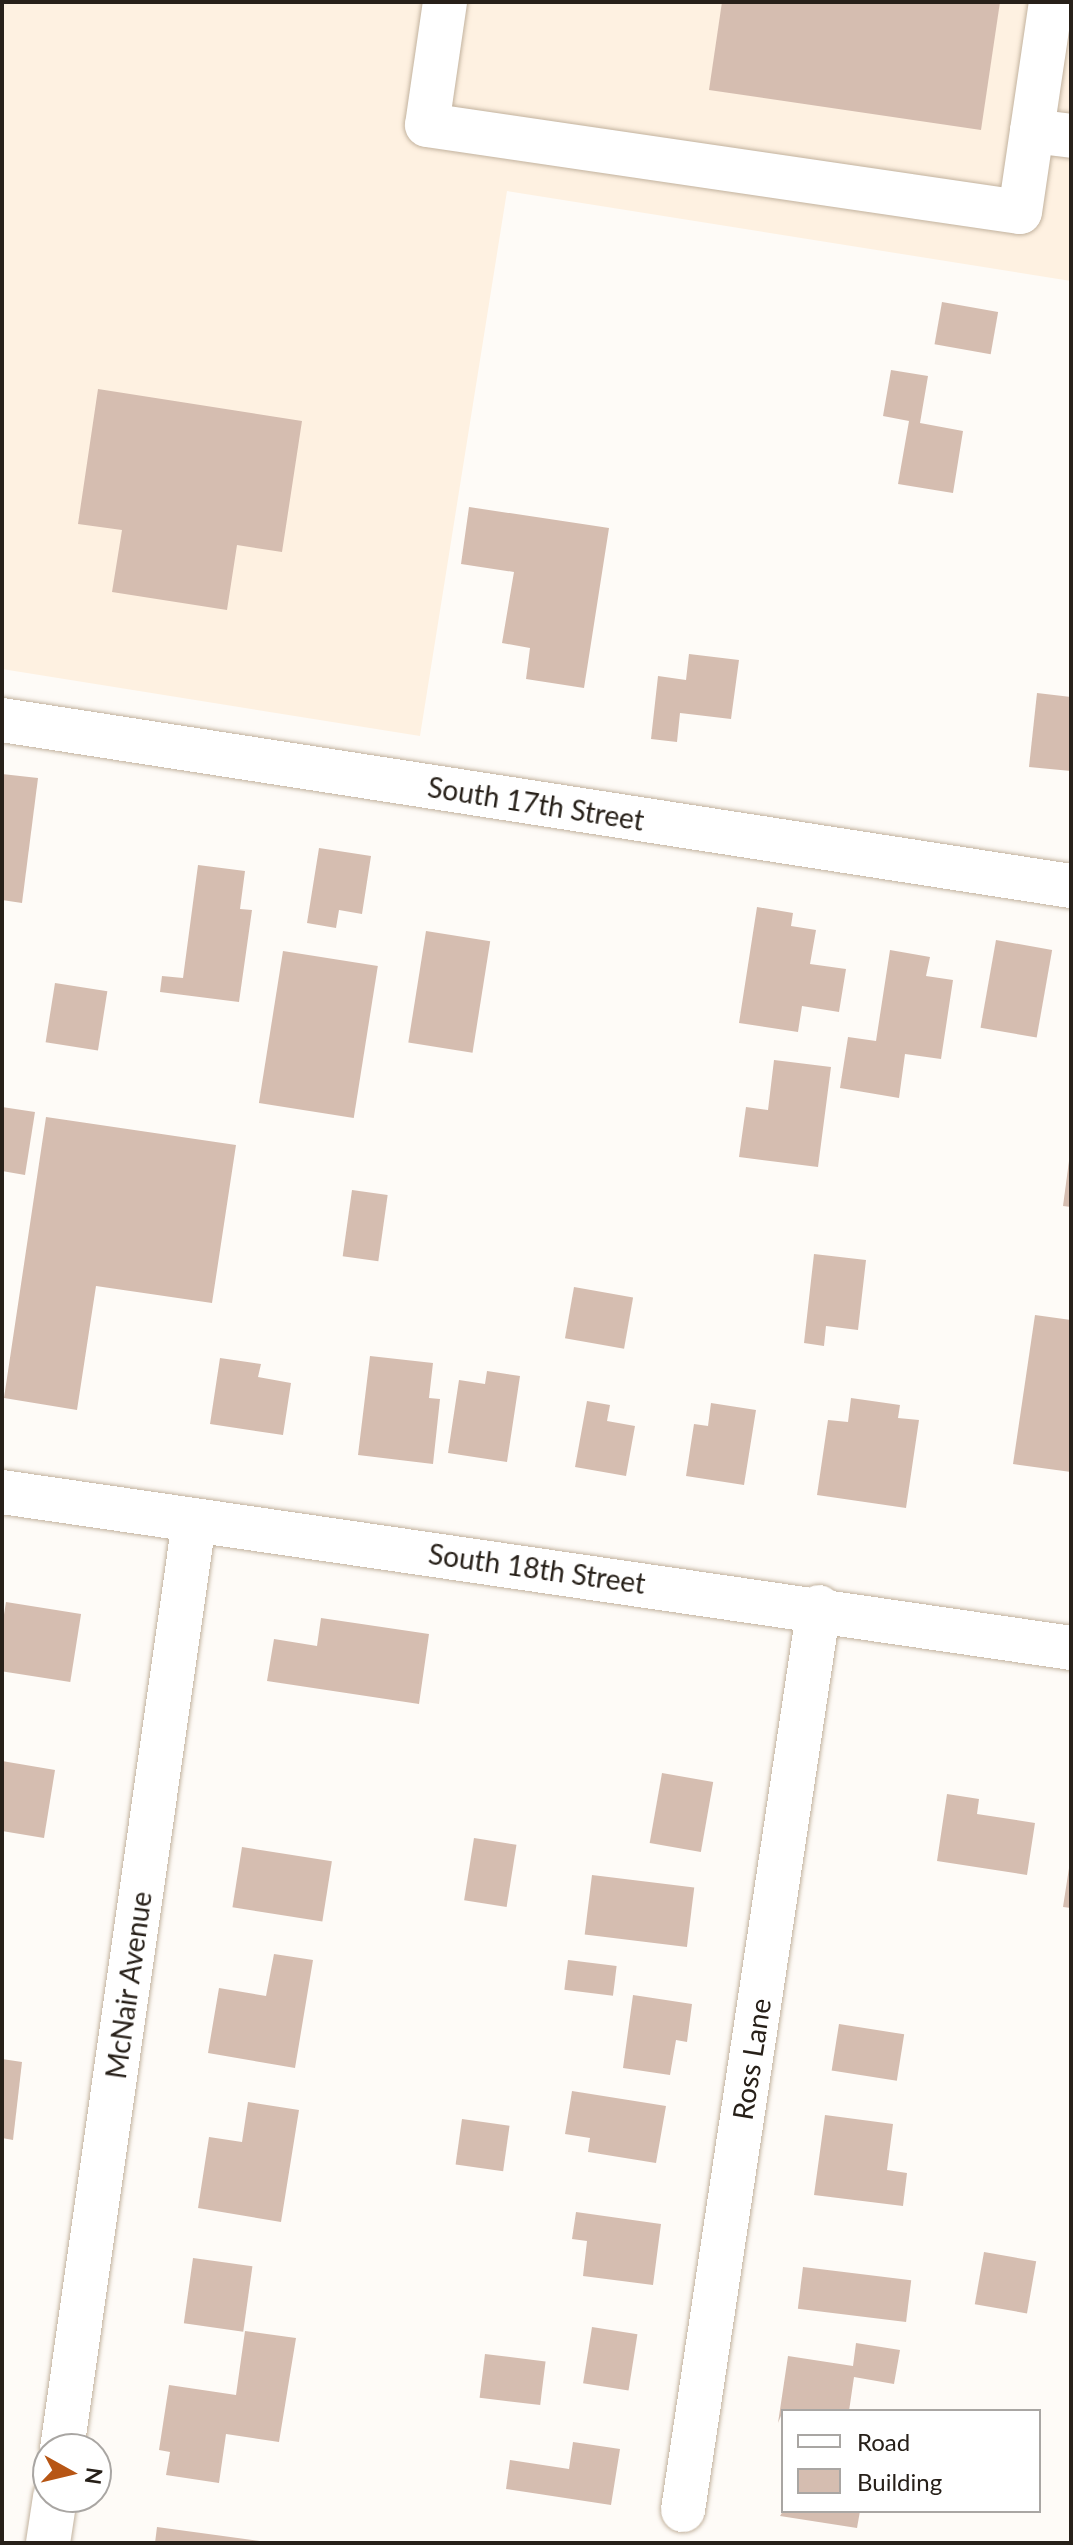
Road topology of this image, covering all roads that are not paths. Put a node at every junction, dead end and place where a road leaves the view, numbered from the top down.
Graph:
1 (445, 2) edge
2 (1051, 2) edge
3 (1052, 134) edge
4 (2, 720) edge
5 (1071, 886) edge
6 (2, 1492) edge
7 (194, 1521) junction
8 (819, 1607) junction
9 (1071, 1648) edge
10 (64, 2433) edge
11 (683, 2510) dead end
12 (53, 2513) edge
13 (48, 2543) edge

1 - 3 street
2 - 3 street
4 - 5 street, South 17th Street
6 - 7 street, South 18th Street
7 - 8 street, South 18th Street
7 - 10 street, McNair Avenue
8 - 9 street, South 18th Street
8 - 11 street, Ross Lane
12 - 13 street

